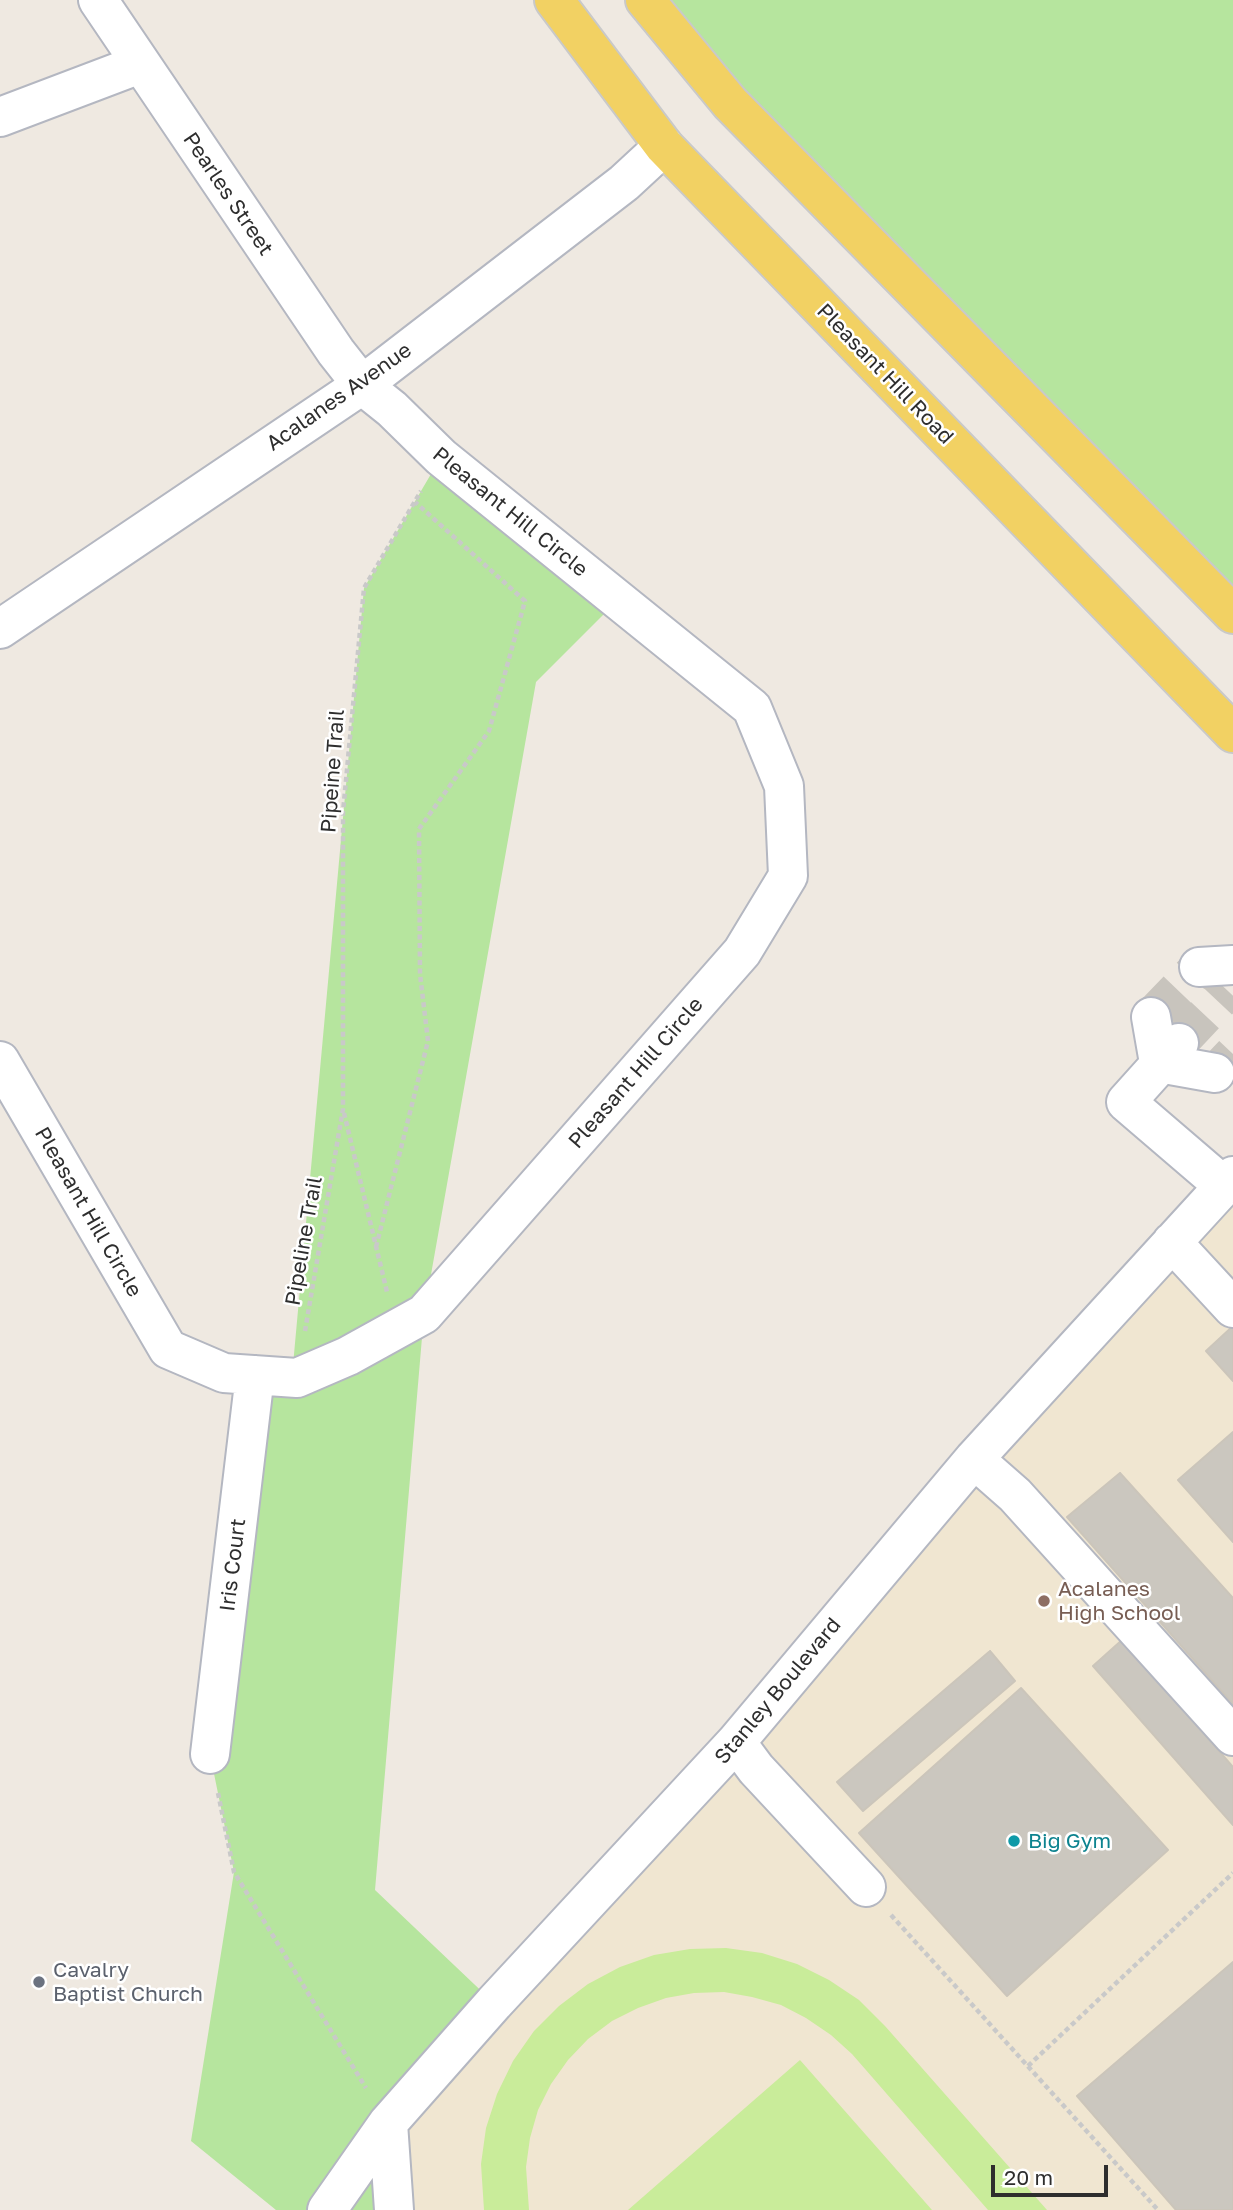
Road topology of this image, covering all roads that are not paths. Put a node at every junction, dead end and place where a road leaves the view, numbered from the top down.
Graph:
1 (99, 0) edge
2 (554, 0) edge
3 (645, 0) edge
4 (140, 64) junction
5 (0, 117) edge
6 (664, 146) junction
7 (362, 385) junction
8 (1233, 614) edge
9 (0, 629) edge
10 (1233, 733) edge
11 (1151, 1017) dead end
12 (1169, 1053) junction
13 (0, 1061) edge
14 (1215, 1073) dead end
15 (1228, 1181) edge
16 (1172, 1242) junction
17 (1233, 1308) edge
18 (255, 1375) junction
19 (974, 1459) junction
20 (1233, 1736) edge
21 (736, 1742) junction
22 (210, 1754) road end
23 (866, 1888) road end
24 (388, 2123) junction
25 (327, 2210) edge
26 (394, 2210) edge

1 - 4 street, Pearles Street
2 - 6 main road, Pleasant Hill Road
3 - 8 main road
4 - 5 street
4 - 7 street, Pearles Street
6 - 7 street, Acalanes Avenue
6 - 10 main road, Pleasant Hill Road
7 - 9 street, Acalanes Avenue
7 - 18 street, Pleasant Hill Circle
11 - 12 street
12 - 14 street
12 - 15 street
13 - 18 street, Pleasant Hill Circle
15 - 16 street, Stanley Boulevard
16 - 17 street
16 - 19 street, Stanley Boulevard
18 - 22 street, Iris Court
19 - 20 street
19 - 21 street, Stanley Boulevard
21 - 23 street
21 - 24 street, Stanley Boulevard
24 - 25 street, Stanley Boulevard
24 - 26 street

